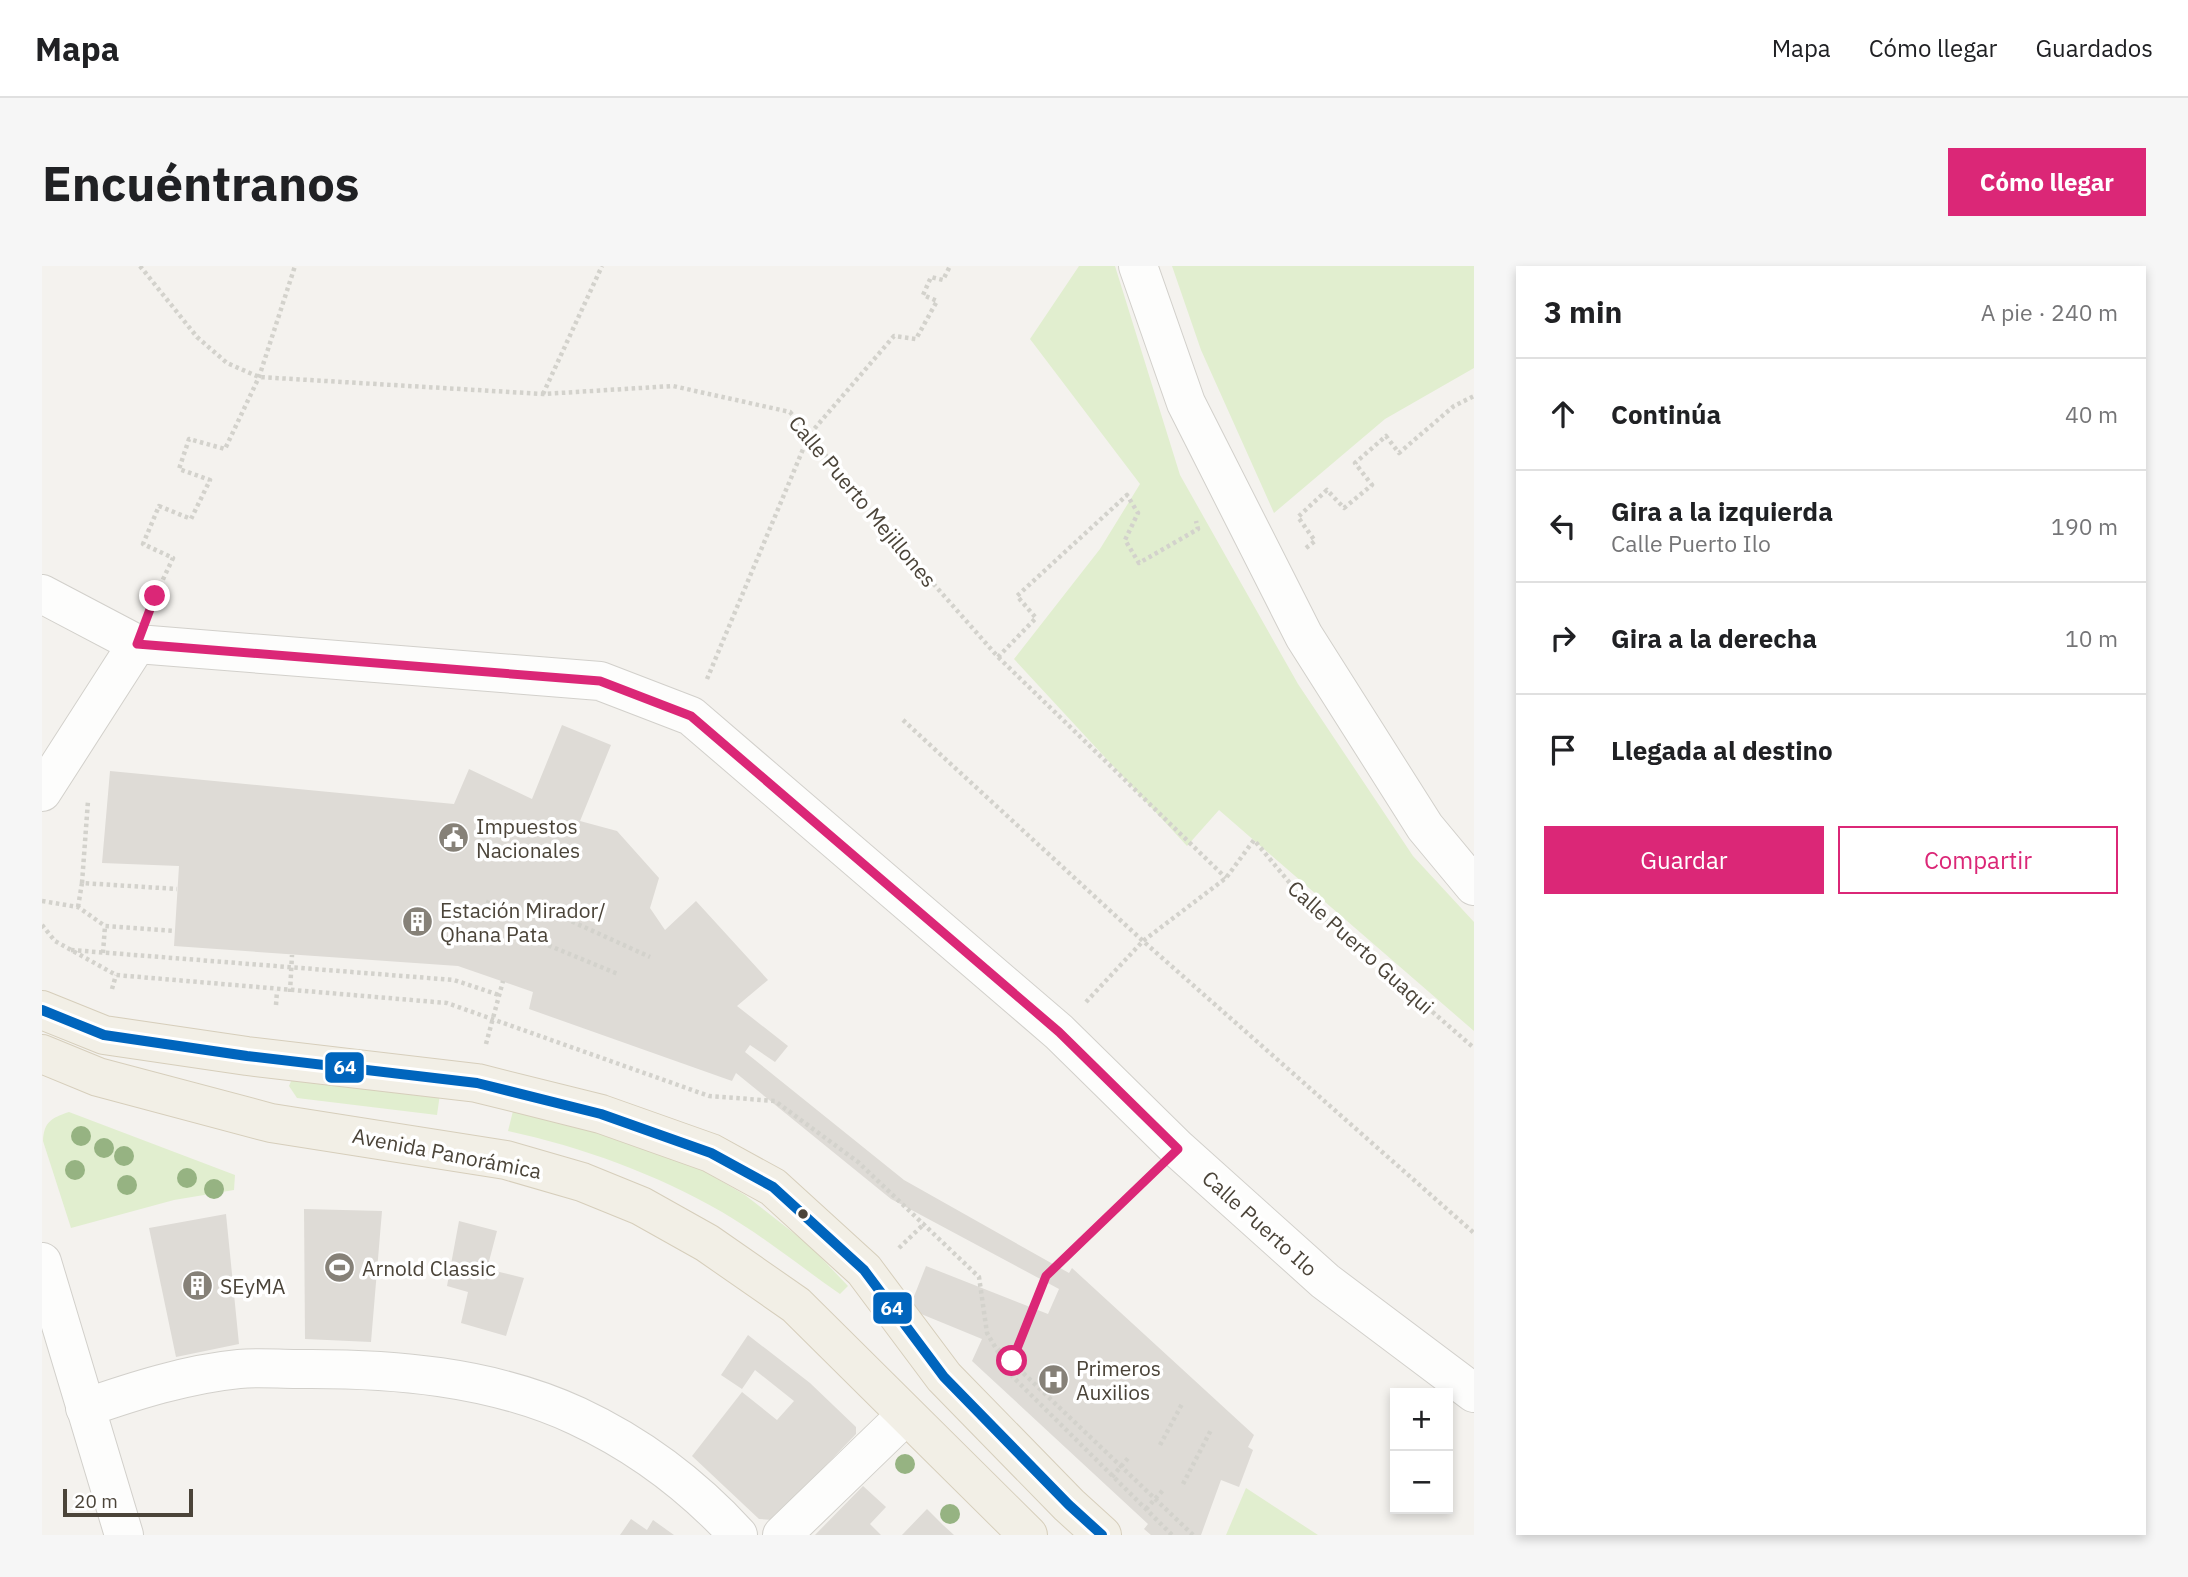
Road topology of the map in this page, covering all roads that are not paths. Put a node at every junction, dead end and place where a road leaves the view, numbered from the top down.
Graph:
1 (1138, 266) edge
2 (42, 594) edge
3 (137, 644) junction
4 (42, 792) edge
5 (1474, 886) edge
6 (42, 1010) edge
7 (42, 1055) edge
8 (42, 1262) edge
9 (1474, 1393) edge
10 (85, 1408) junction
11 (905, 1416) junction
12 (124, 1535) edge
13 (738, 1535) edge
14 (782, 1535) edge
15 (1028, 1535) edge
16 (1102, 1535) edge

1 - 5 street
2 - 3 street
3 - 4 street
3 - 9 street, Calle Puerto Ilo
6 - 16 main road
7 - 11 main road, Avenida Panorámica
8 - 10 street
10 - 12 street
10 - 13 street
11 - 14 street
11 - 15 main road, Avenida Panorámica

